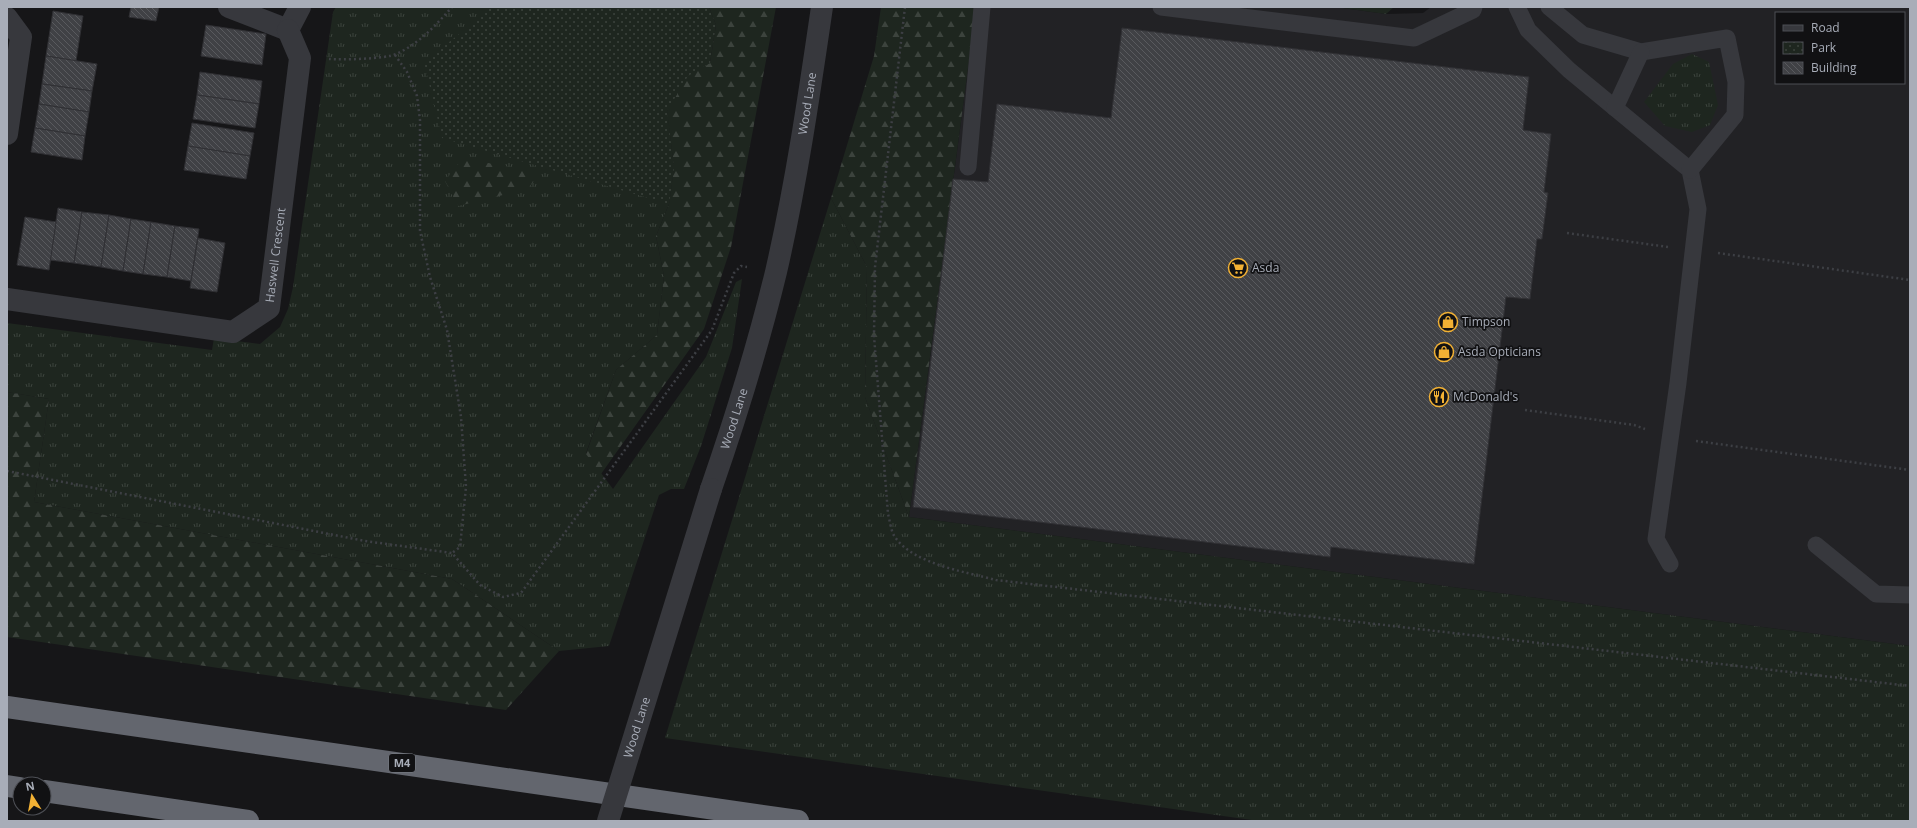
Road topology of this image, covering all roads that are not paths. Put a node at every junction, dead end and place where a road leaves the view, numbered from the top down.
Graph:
1 (229, 7) edge
2 (300, 7) edge
3 (822, 7) edge
4 (982, 7) edge
5 (1161, 7) edge
6 (1474, 7) edge
7 (1517, 7) edge
8 (1549, 7) edge
9 (7, 18) edge
10 (288, 30) junction
11 (1641, 52) junction
12 (1615, 108) junction
13 (7, 134) edge
14 (968, 167) dead end
15 (1690, 170) junction
16 (7, 299) edge
17 (1816, 545) dead end
18 (1670, 564) dead end
19 (1910, 595) edge
20 (7, 707) edge
21 (52, 792) edge
22 (248, 821) edge
23 (608, 821) edge
24 (798, 821) edge

1 - 10 street
2 - 10 street
3 - 23 street, Wood Lane, bridge
4 - 14 lane
5 - 6 lane
7 - 12 lane
8 - 11 lane
9 - 13 street
10 - 16 street, Haswell Crescent
11 - 12 lane
11 - 15 lane
12 - 15 lane
15 - 18 lane
17 - 19 lane
20 - 24 highway, M4
21 - 22 highway

